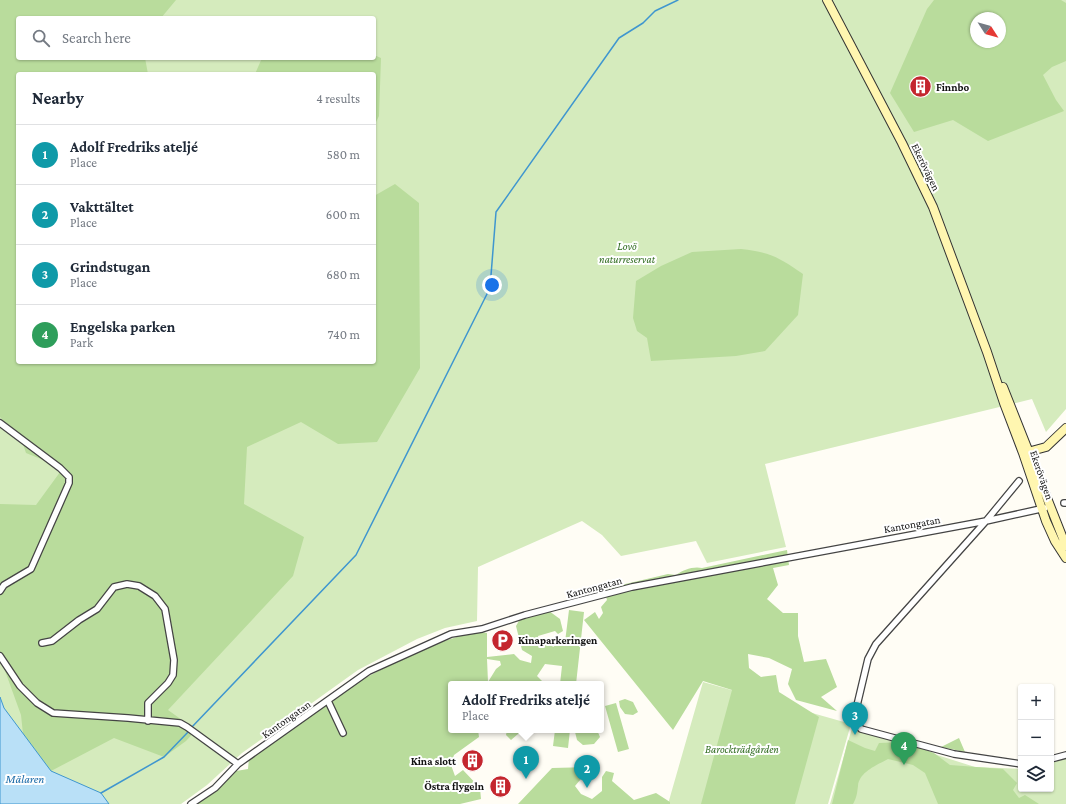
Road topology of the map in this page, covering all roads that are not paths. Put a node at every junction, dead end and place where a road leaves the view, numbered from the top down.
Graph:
1 (827, 0) edge
2 (0, 423) edge
3 (1066, 428) edge
4 (1026, 453) junction
5 (1019, 481) dead end
6 (1046, 508) junction
7 (986, 521) junction
8 (1066, 546) edge
9 (1066, 558) edge
10 (0, 591) edge
11 (42, 643) dead end
12 (0, 656) edge
13 (328, 702) junction
14 (148, 721) junction
15 (343, 733) dead end
16 (1066, 755) edge
17 (1054, 758) edge
18 (238, 764) junction
19 (1018, 764) edge
20 (191, 804) edge

1 - 4 main road, Ekerövägen
2 - 10 street
3 - 4 main road
4 - 6 main road, Ekerövägen
5 - 7 street
6 - 7 street, Kantongatan
6 - 8 main road, Ekerövägen
6 - 9 main road, Ekerövägen
7 - 13 street, Kantongatan
7 - 19 street
11 - 14 street
12 - 14 street
13 - 15 street
13 - 18 street, Kantongatan
14 - 18 street
16 - 17 street
18 - 20 street, Kantongatan

